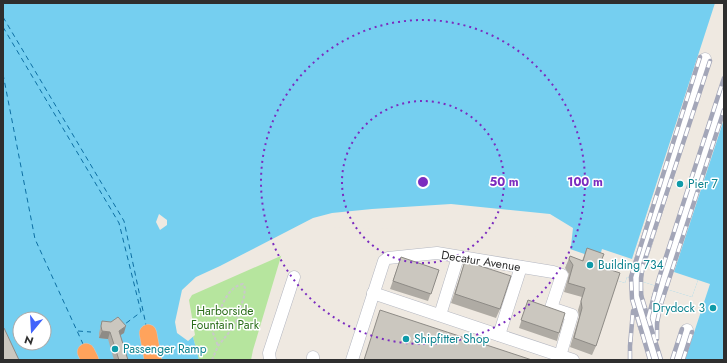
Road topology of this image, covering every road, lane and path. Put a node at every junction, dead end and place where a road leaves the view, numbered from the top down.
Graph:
1 (705, 59) dead end
2 (724, 94) edge
3 (458, 257) junction
4 (521, 267) junction
5 (294, 277) dead end
6 (373, 293) junction
7 (440, 315) junction
8 (687, 330) dead end
9 (148, 333) dead end
10 (499, 335) junction
11 (218, 346) junction
12 (560, 356) junction
13 (153, 360) edge
14 (212, 360) edge
15 (270, 360) edge
16 (352, 360) edge
17 (573, 360) edge
18 (656, 360) edge
19 (678, 360) edge

1 - 18 lane
2 - 18 lane
3 - 4 lane, Decatur Avenue
3 - 6 lane, Decatur Avenue
3 - 7 lane
4 - 10 lane
4 - 12 lane, Decatur Avenue
5 - 15 lane
6 - 7 lane
6 - 16 lane, Decatur Avenue
7 - 10 lane
8 - 19 lane
9 - 13 highway
10 - 12 lane
11 - 11 path
11 - 14 path
12 - 17 lane

